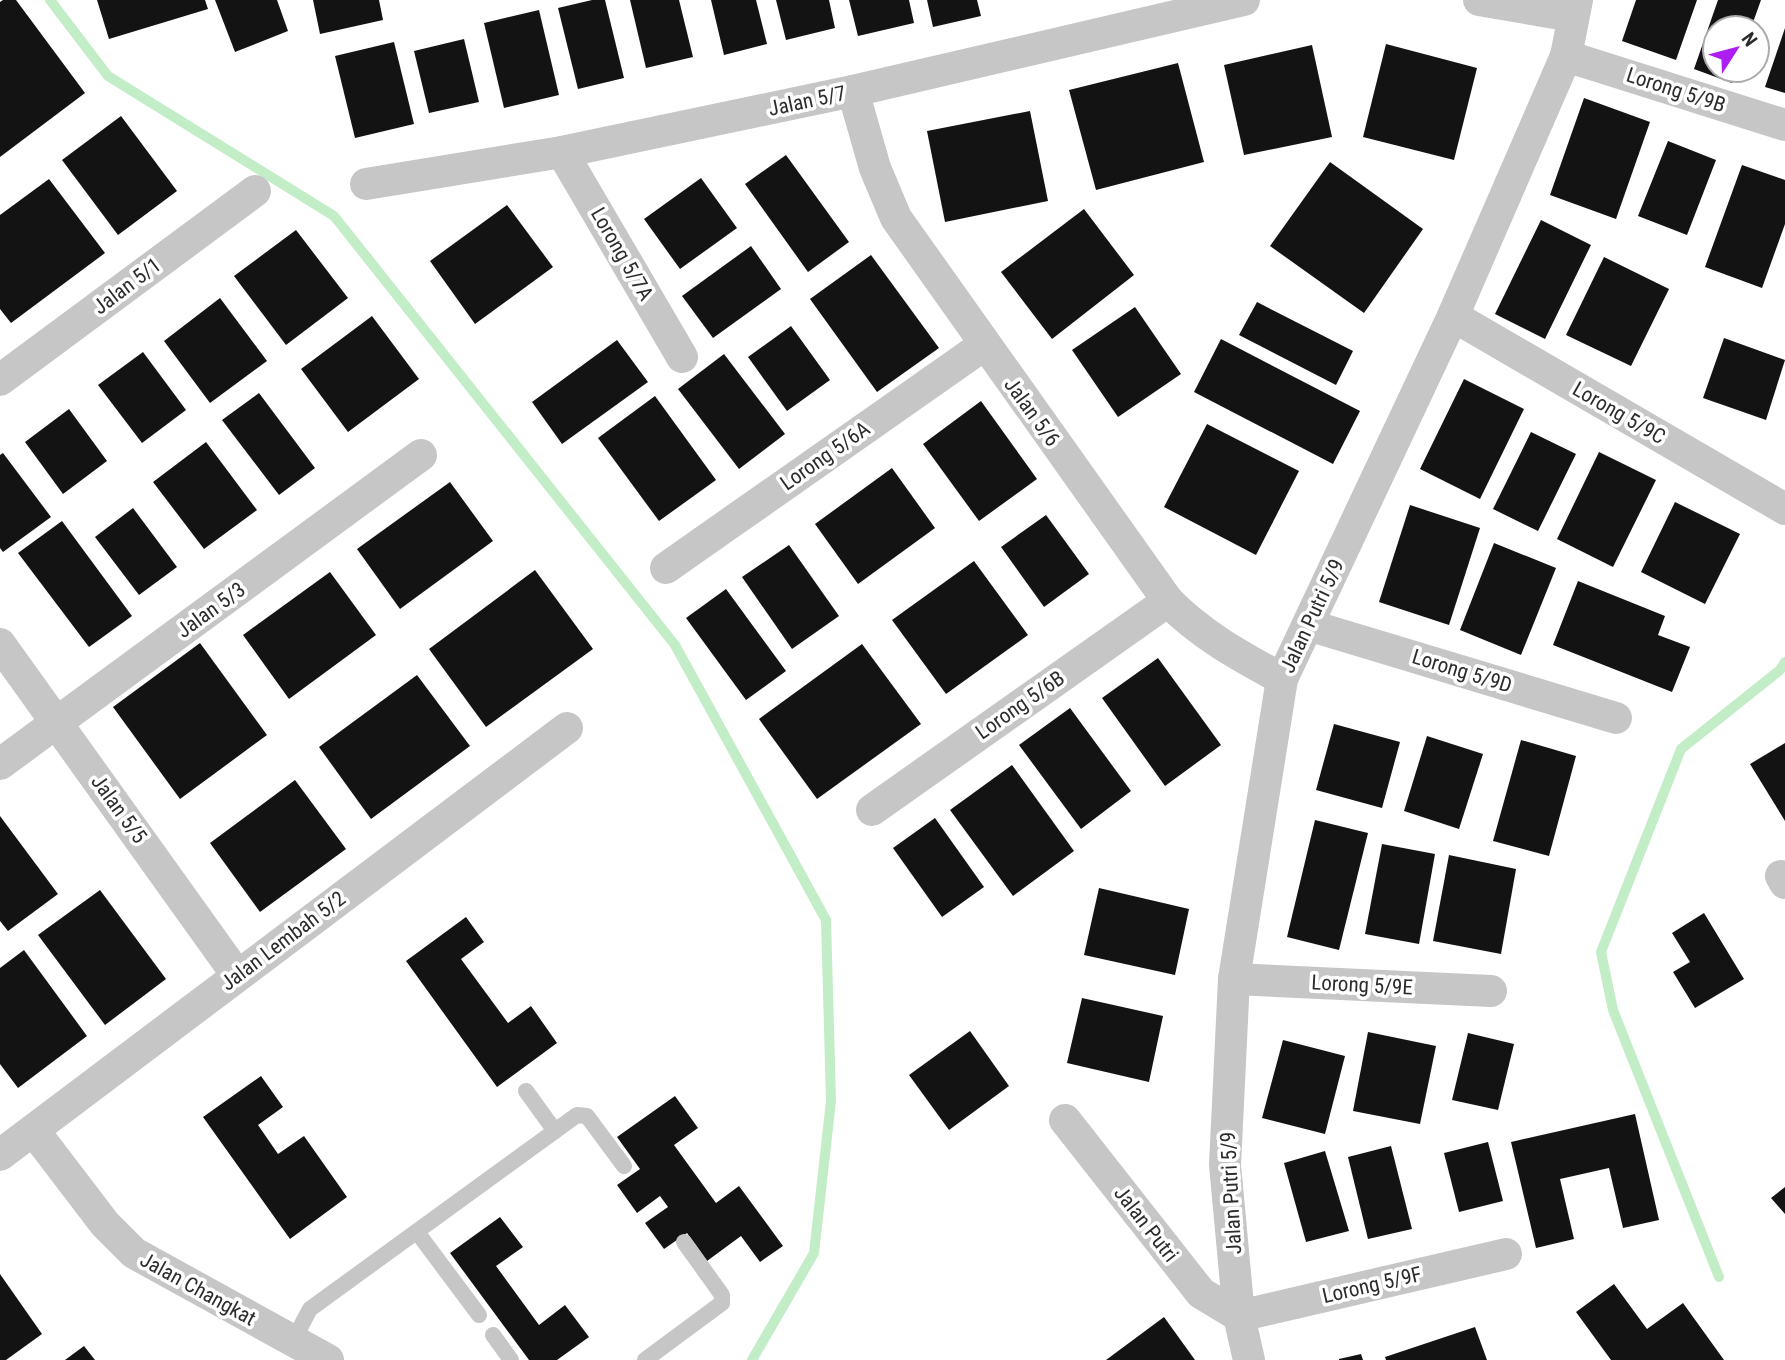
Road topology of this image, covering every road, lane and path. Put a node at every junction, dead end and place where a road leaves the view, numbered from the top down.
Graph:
1 (1244, 0) edge
2 (1479, 0) edge
3 (1575, 8) edge
4 (1566, 56) junction
5 (853, 91) junction
6 (1785, 125) edge
7 (562, 152) junction
8 (366, 184) dead end
9 (255, 191) dead end
10 (1452, 316) junction
11 (984, 345) junction
12 (682, 357) dead end
13 (0, 380) edge
14 (421, 455) dead end
15 (1785, 509) edge
16 (666, 568) dead end
17 (1168, 601) junction
18 (1308, 625) junction
19 (0, 644) edge
20 (1282, 679) junction
21 (1616, 718) dead end
22 (57, 723) junction
23 (567, 728) dead end
24 (0, 764) edge
25 (872, 810) dead end
26 (237, 975) junction
27 (1234, 979) junction
28 (1491, 991) dead end
29 (526, 1091) dead end
30 (1065, 1120) dead end
31 (34, 1130) junction
32 (555, 1131) junction
33 (0, 1155) edge
34 (624, 1166) dead end
35 (417, 1232) junction
36 (684, 1242) dead end
37 (1506, 1254) dead end
38 (479, 1315) dead end
39 (1239, 1316) junction
40 (493, 1335) dead end
41 (293, 1341) junction
42 (328, 1360) edge
43 (511, 1360) edge
44 (645, 1360) edge
45 (1249, 1360) edge

1 - 5 street, Jalan 5/7
2 - 3 street
3 - 4 street, Jalan Putri 5/9
4 - 6 street, Lorong 5/9B
4 - 10 street, Jalan Putri 5/9
5 - 7 street, Jalan 5/7
5 - 11 street, Jalan 5/6
7 - 8 street, Jalan 5/7
7 - 12 street, Lorong 5/7A
9 - 13 street, Jalan 5/1
10 - 15 street, Lorong 5/9C
10 - 18 street, Jalan Putri 5/9
11 - 16 street, Lorong 5/6A
11 - 17 street, Jalan 5/6
14 - 22 street, Jalan 5/3
17 - 20 street, Jalan 5/6
17 - 25 street, Lorong 5/6B
18 - 20 street, Jalan Putri 5/9
18 - 21 street, Lorong 5/9D
19 - 22 street, Jalan 5/5
20 - 27 street, Jalan Putri 5/9
22 - 24 street, Jalan 5/3
22 - 26 street, Jalan 5/5
23 - 26 street, Jalan Lembah 5/2
26 - 31 street, Jalan Lembah 5/2
27 - 28 street, Lorong 5/9E
27 - 39 street, Jalan Putri 5/9
29 - 32 lane
30 - 39 street, Jalan Putri
31 - 33 street, Jalan Lembah 5/2
31 - 41 street, Jalan Changkat
32 - 34 lane
32 - 35 lane
35 - 38 lane
35 - 41 lane
36 - 44 lane
37 - 39 street, Lorong 5/9F
39 - 45 street, Jalan Putri 5/9
40 - 43 lane
41 - 42 street, Jalan Changkat

